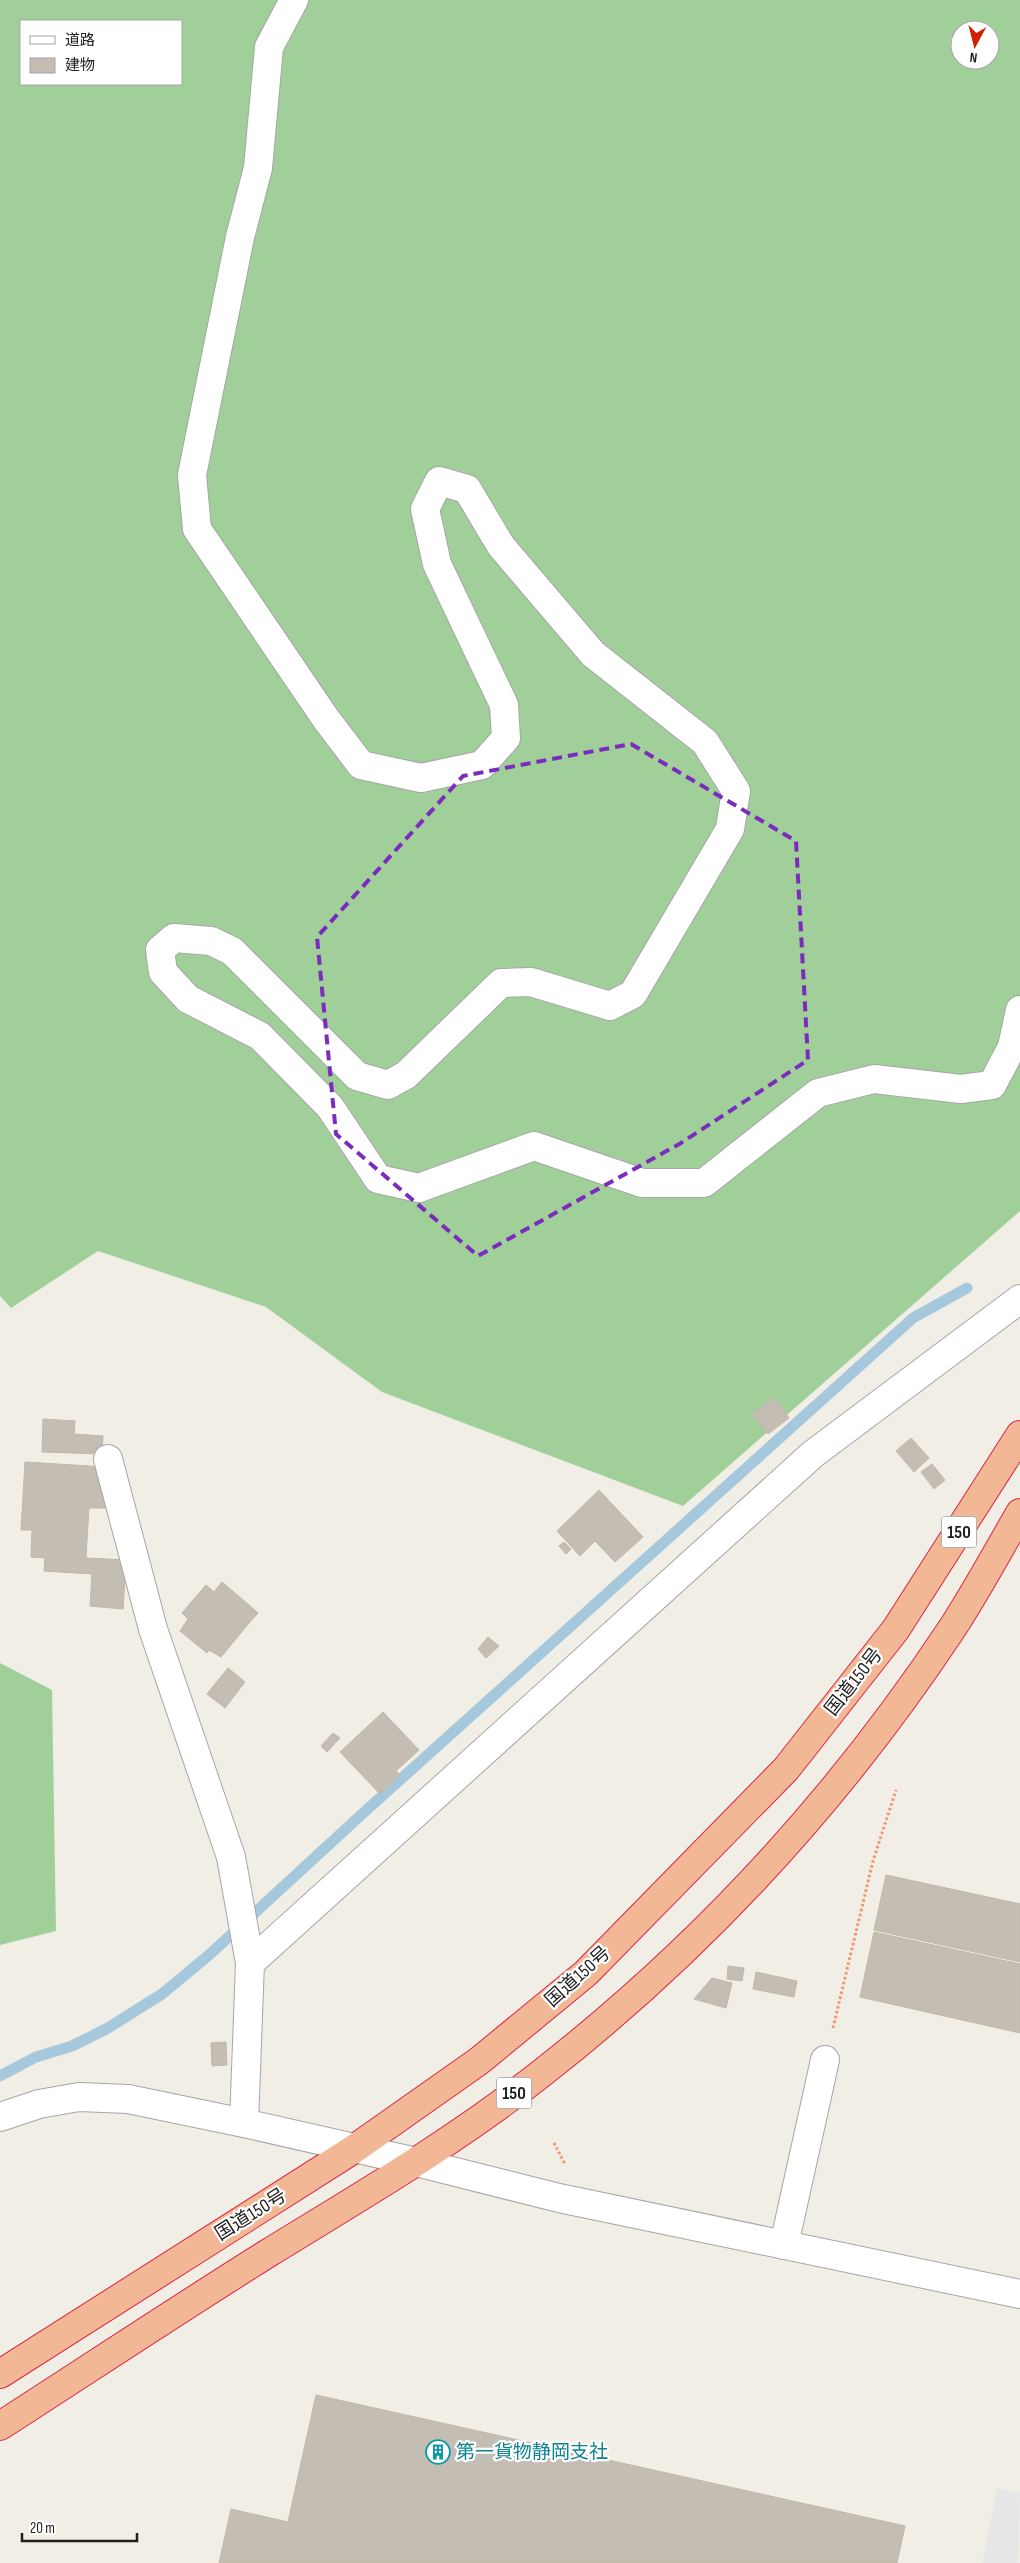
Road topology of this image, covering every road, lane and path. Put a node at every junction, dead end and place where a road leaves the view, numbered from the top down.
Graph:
1 (294, 0) edge
2 (1020, 1010) edge
3 (1020, 1299) edge
4 (1020, 1436) edge
5 (108, 1459) dead end
6 (1020, 1513) edge
7 (896, 1790) dead end
8 (250, 1963) junction
9 (825, 2060) joint
10 (0, 2116) edge
11 (244, 2123) junction
12 (354, 2149) junction
13 (416, 2162) junction
14 (784, 2245) junction
15 (1020, 2294) edge
16 (0, 2374) edge
17 (0, 2426) edge

1 - 2 street
3 - 8 street
4 - 12 highway, 国道150号 / 150
5 - 8 street
6 - 13 highway, 150
7 - 9 path
8 - 11 street
9 - 14 street
10 - 11 street
11 - 12 street
12 - 13 street
12 - 16 highway, 国道150号 / 150
13 - 14 street
13 - 17 highway, 150
14 - 15 street

